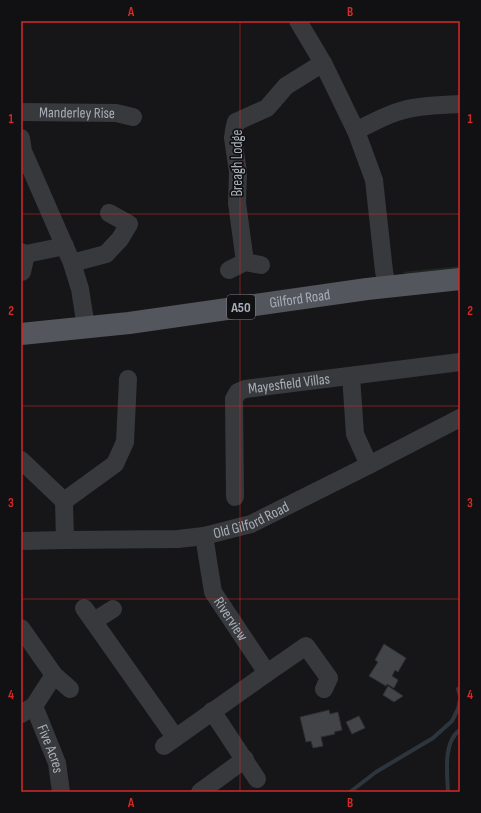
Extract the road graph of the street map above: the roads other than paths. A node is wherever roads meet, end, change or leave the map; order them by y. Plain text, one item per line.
1 (298, 21) edge
2 (324, 63) junction
3 (460, 104) edge
4 (21, 112) edge
5 (133, 117) dead end
6 (356, 131) junction
7 (21, 138) edge
8 (109, 213) dead end
9 (65, 246) junction
10 (24, 253) edge
11 (72, 263) junction
12 (229, 270) dead end
13 (22, 272) dead end
14 (460, 279) edge
15 (387, 287) junction
16 (86, 327) junction
17 (21, 334) edge
18 (460, 362) edge
19 (351, 376) junction
20 (122, 390) dead end
21 (460, 418) edge
22 (21, 460) edge
23 (370, 465) junction
24 (235, 497) dead end
25 (64, 501) junction
26 (204, 536) junction
27 (65, 540) junction
28 (21, 541) edge
29 (113, 609) dead end
30 (21, 628) edge
31 (267, 672) junction
32 (54, 674) junction
33 (331, 681) dead end
34 (70, 689) dead end
35 (28, 710) edge
36 (212, 711) junction
37 (245, 759) junction
38 (257, 780) dead end
39 (61, 792) edge
40 (200, 792) edge

1 - 2 street
2 - 6 street
2 - 12 street, Breagh Lodge
3 - 6 street
4 - 5 street, Manderley Rise
6 - 15 street
7 - 9 street
8 - 11 street
9 - 10 street
9 - 11 street
10 - 13 street
11 - 16 street
14 - 15 main road, Gilford Road / A50
15 - 16 main road, Gilford Road / A50
16 - 17 main road, Gilford Road / A50
18 - 19 street, Mayesfield Villas
19 - 23 street, Mayesfield Villas
19 - 24 street, Mayesfield Villas
20 - 25 street
21 - 23 street, Old Gilford Road
22 - 25 street
23 - 26 street, Old Gilford Road
25 - 27 street
26 - 27 street, Old Gilford Road
26 - 31 street, Riverview
27 - 28 street, Old Gilford Road
29 - 36 street
30 - 32 street
31 - 33 street
31 - 36 street
32 - 34 street
32 - 35 street, Five Acres
35 - 39 street, Five Acres
36 - 37 street
37 - 38 street
37 - 40 street

